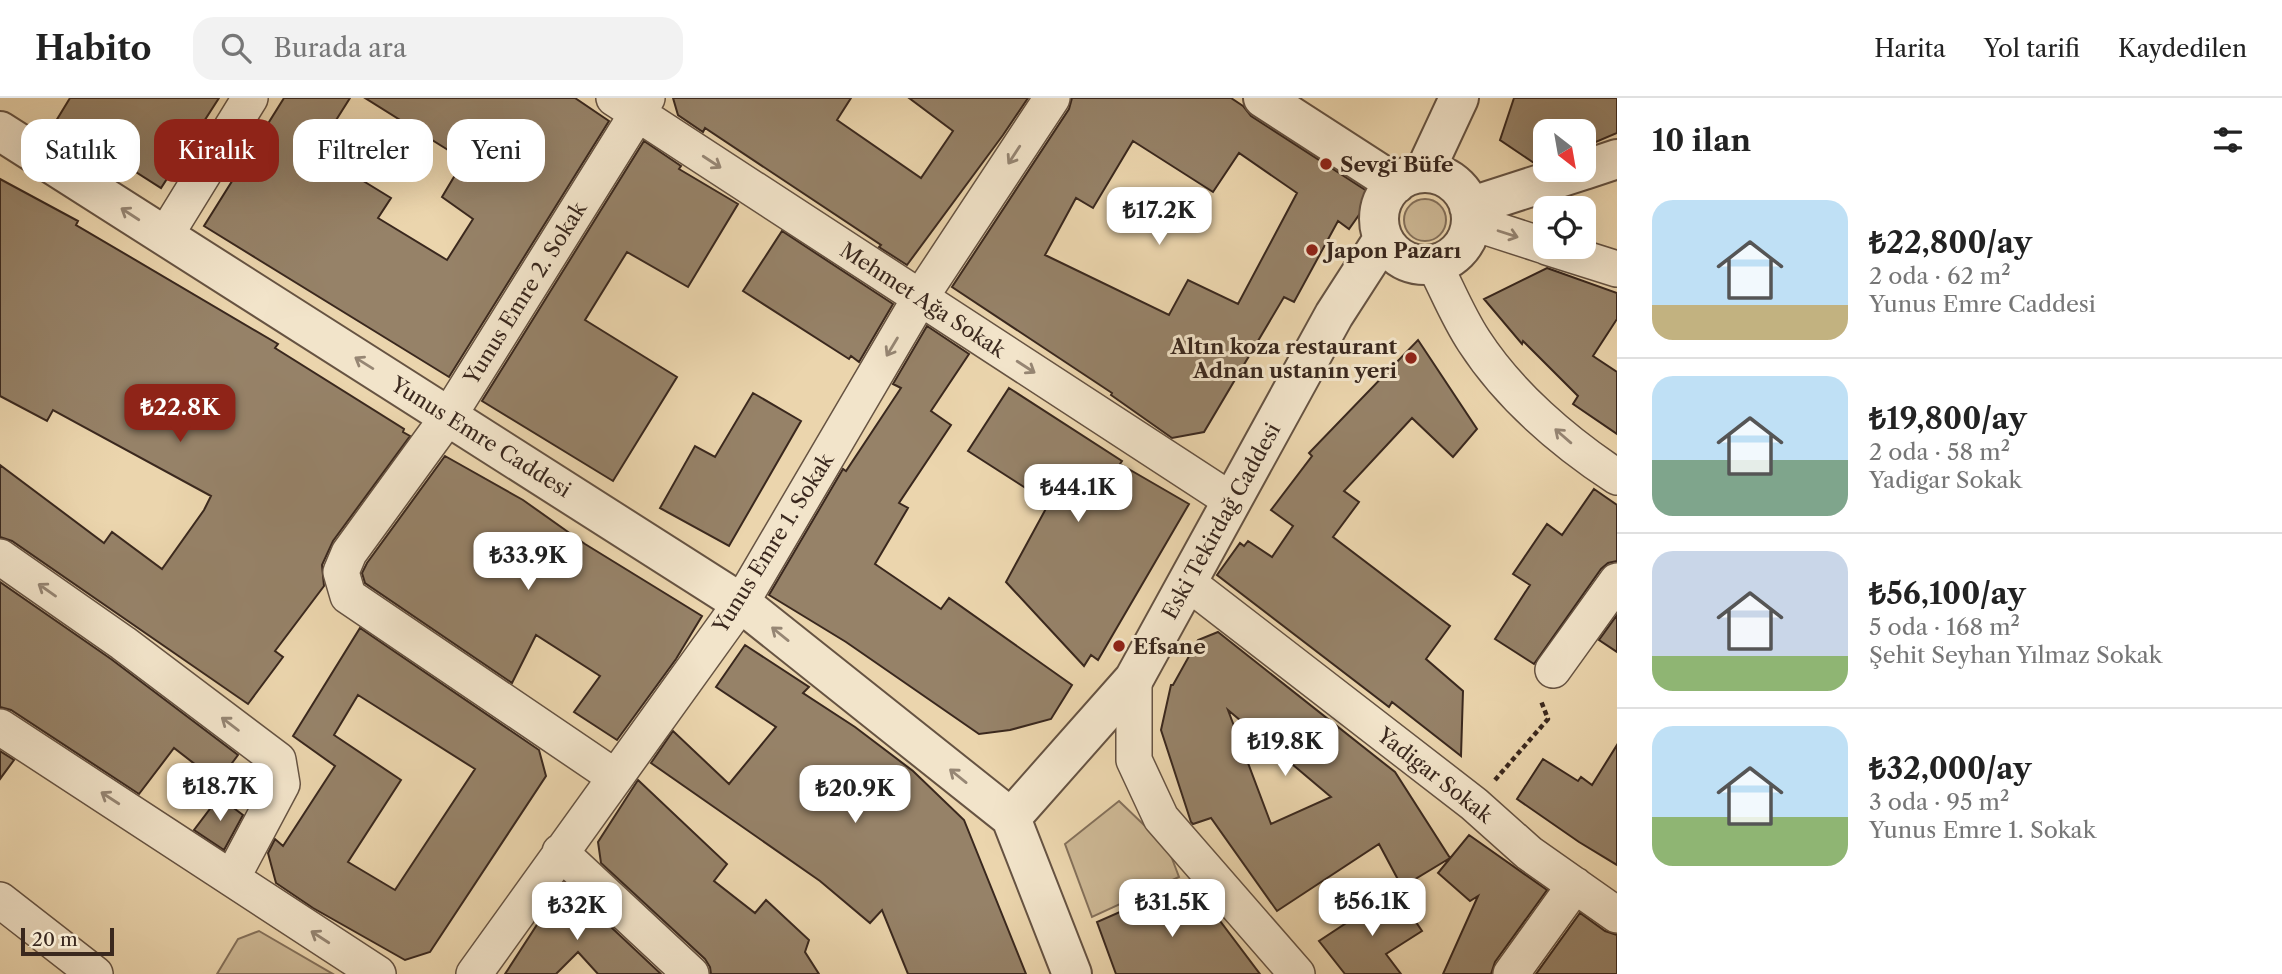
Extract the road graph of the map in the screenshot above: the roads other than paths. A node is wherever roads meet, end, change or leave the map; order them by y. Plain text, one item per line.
1 (250, 98) edge
2 (1052, 98) edge
3 (1263, 98) edge
4 (1459, 98) edge
5 (633, 103) edge
6 (0, 131) edge
7 (1617, 159) edge
8 (1596, 166) edge
9 (1410, 178) junction
10 (1554, 182) edge
11 (1470, 215) junction
12 (165, 236) junction
13 (1383, 239) junction
14 (1533, 241) edge
15 (1586, 259) edge
16 (1434, 264) junction
17 (1617, 269) edge
18 (920, 298) junction
19 (448, 417) junction
20 (1617, 477) edge
21 (1231, 501) junction
22 (0, 557) edge
23 (1617, 581) edge
24 (1187, 582) junction
25 (741, 603) junction
26 (1553, 670) road end
27 (1134, 679) junction
28 (0, 727) edge
29 (615, 777) junction
30 (1011, 818) junction
31 (560, 852) junction
32 (232, 878) junction
33 (1576, 885) junction
34 (3, 907) edge
35 (1617, 915) edge
36 (95, 974) edge
37 (377, 974) edge
38 (474, 974) edge
39 (691, 974) edge
40 (1072, 974) edge
41 (1297, 974) edge
42 (1511, 974) edge

1 - 12 street
2 -> 18 street, Yunus Emre 1. Sokak
3 - 9 street
4 - 9 street
5 -> 18 street, Mehmet Ağa Sokak
5 - 19 street, Yunus Emre 2. Sokak
12 -> 6 street, Yunus Emre Caddesi
7 - 8 street
9 - 11 street
9 - 13 street
10 - 11 street
11 -> 14 street
11 - 16 street
19 -> 12 street, Yunus Emre Caddesi
13 - 16 street
13 - 21 street, Eski Tekirdağ Caddesi
15 - 17 street
20 -> 16 street
18 -> 21 street, Mehmet Ağa Sokak
18 -> 25 street, Yunus Emre 1. Sokak
19 - 25 street, Yunus Emre Caddesi
19 - 29 street, Yunus Emre 2. Sokak
21 - 24 street, Eski Tekirdağ Caddesi
32 -> 22 street
23 - 26 street
24 - 27 street, Eski Tekirdağ Caddesi
24 - 33 street, Yadigar Sokak
25 - 29 street, Yunus Emre 1. Sokak
30 -> 25 street, Yunus Emre Caddesi
27 - 30 street, Eski Tekirdağ Caddesi
27 - 41 street
32 -> 28 street
29 - 31 street, Yunus Emre 1. Sokak
30 - 40 street
31 - 38 street, Yunus Emre 1. Sokak
31 - 39 street
37 -> 32 street
33 - 35 street, Yadigar Sokak
33 - 42 street
34 - 36 street

